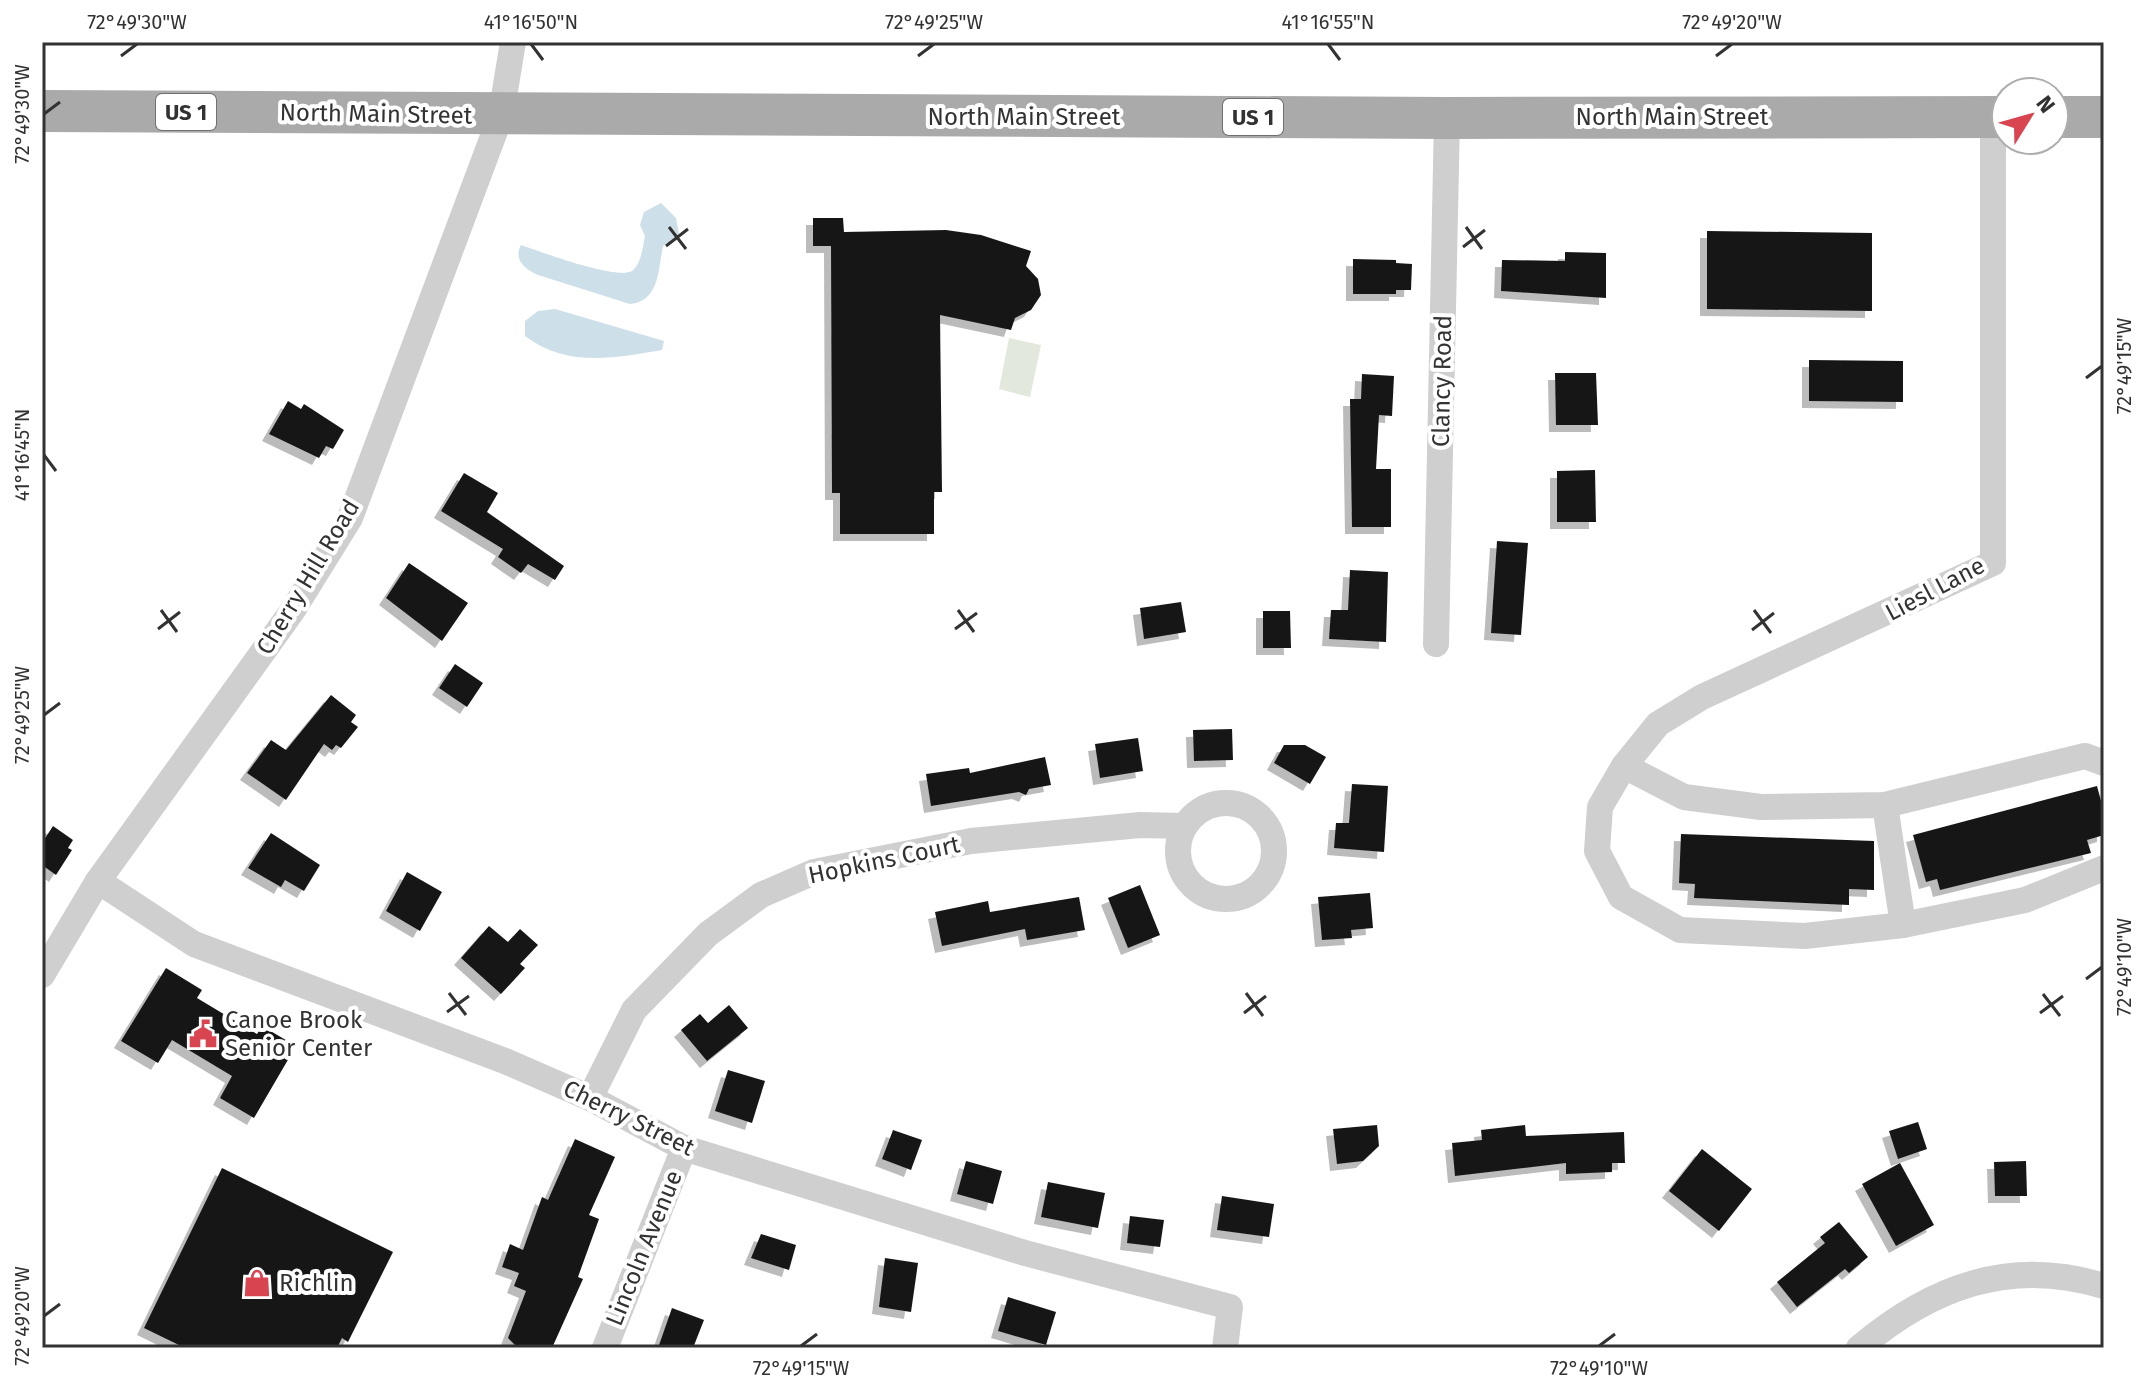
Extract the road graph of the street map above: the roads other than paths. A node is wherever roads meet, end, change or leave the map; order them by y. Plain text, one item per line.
1 (513, 42) edge
2 (42, 111) edge
3 (501, 115) junction
4 (1990, 116) edge
5 (2070, 117) edge
6 (2104, 117) edge
7 (1447, 118) junction
8 (1998, 156) edge
9 (1436, 644) dead end
10 (2104, 763) edge
11 (1624, 766) junction
12 (1885, 805) junction
13 (1185, 826) dead end
14 (2104, 868) edge
15 (98, 881) junction
16 (1903, 925) junction
17 (42, 975) edge
18 (590, 1098) junction
19 (684, 1148) junction
20 (2104, 1286) edge
21 (605, 1348) edge
22 (1225, 1348) edge
23 (1859, 1348) edge

1 - 3 street, Cherry Hill Road
2 - 3 main road, North Main Street / US 1
3 - 7 main road, North Main Street / US 1
3 - 15 street, Cherry Hill Road
4 - 7 main road, North Main Street / US 1
5 - 6 main road
7 - 9 street, Clancy Road
8 - 11 street, Liesl Lane
10 - 12 street
11 - 12 street
11 - 16 street, Liesl Lane
12 - 16 street
13 - 18 street, Hopkins Court
14 - 16 street, Liesl Lane
15 - 17 street, Cherry Hill Road
15 - 18 street, Cherry Street
18 - 19 street, Cherry Street
19 - 21 street, Lincoln Avenue
19 - 22 street, Cherry Street
20 - 23 street

